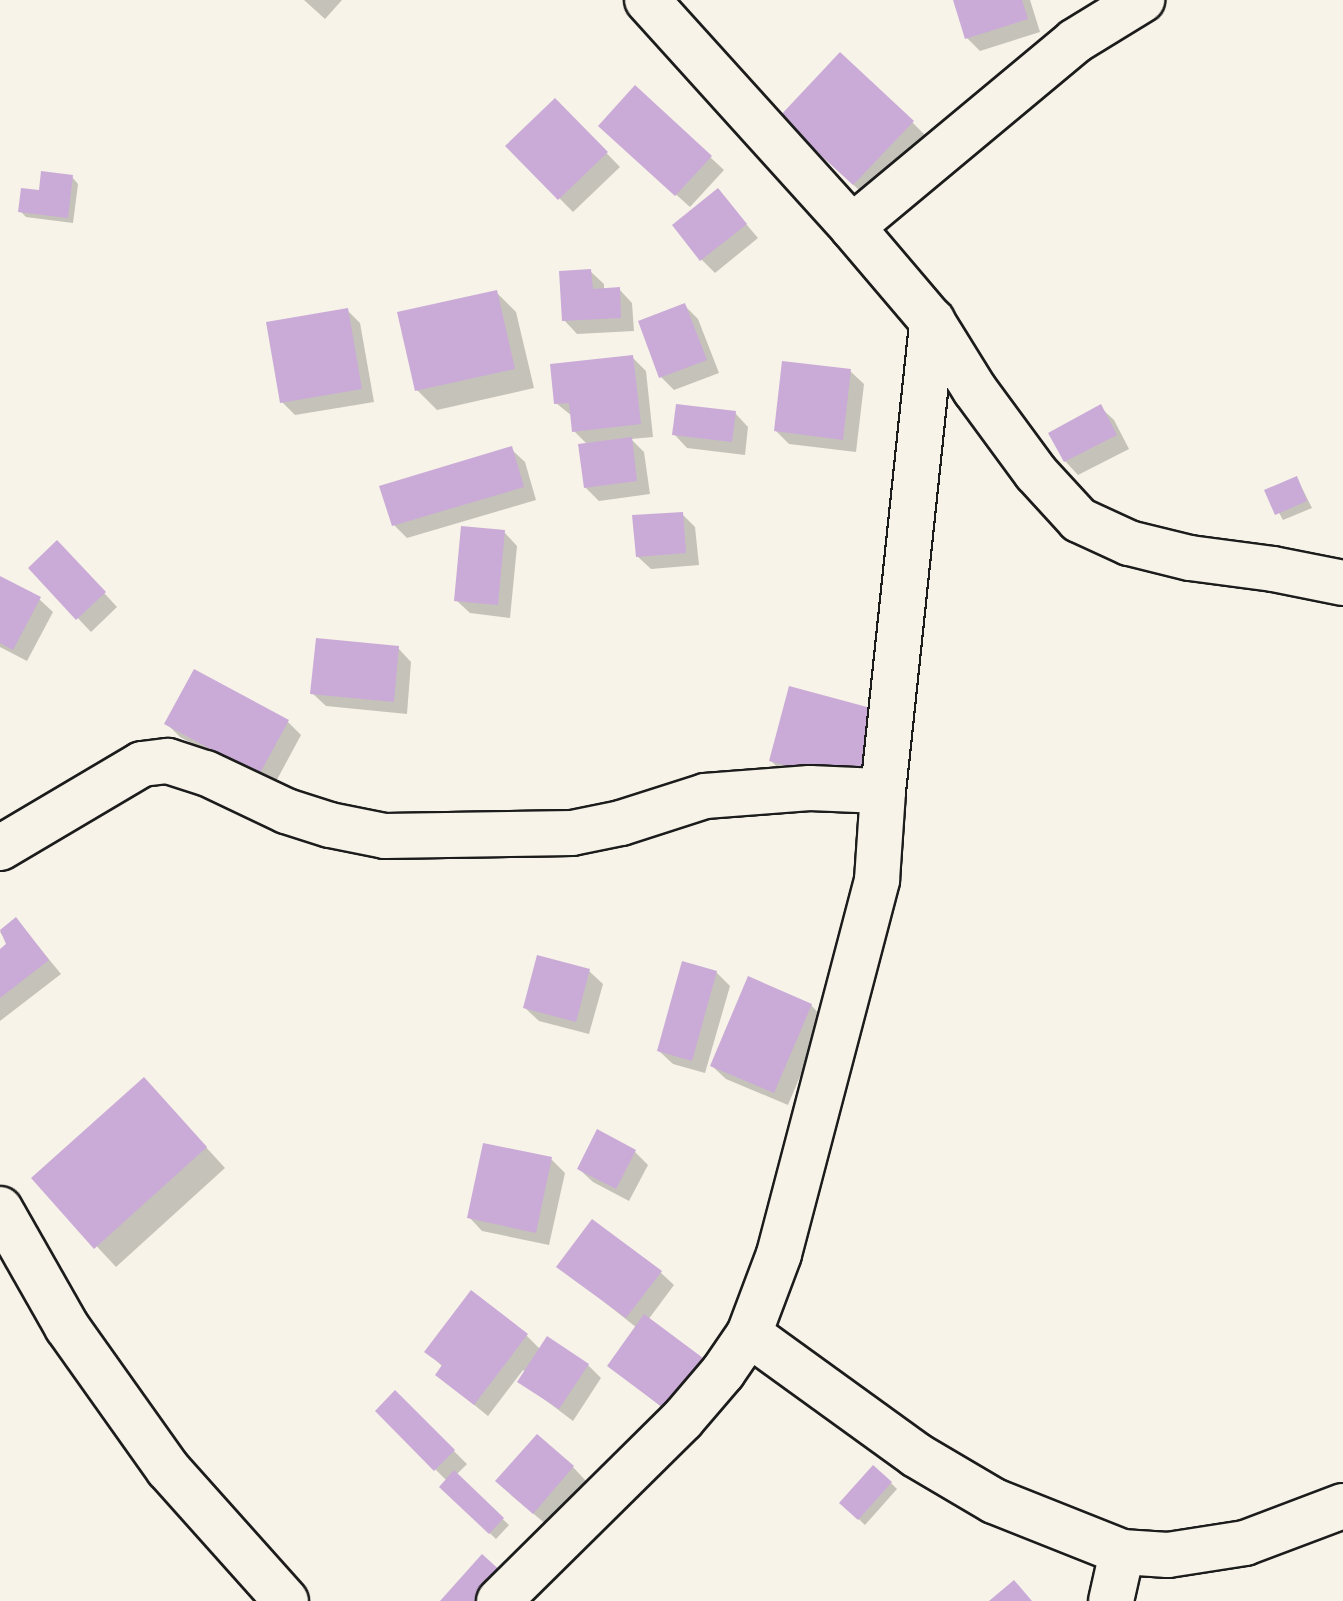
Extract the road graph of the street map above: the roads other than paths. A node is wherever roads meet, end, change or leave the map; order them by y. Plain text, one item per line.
1 (647, 0) edge
2 (1142, 0) edge
3 (852, 227) junction
4 (932, 321) junction
5 (1343, 583) edge
6 (883, 791) junction
7 (0, 848) edge
8 (0, 1209) edge
9 (749, 1334) junction
10 (1343, 1506) edge
11 (1122, 1552) junction
12 (286, 1601) edge
13 (499, 1601) edge
14 (1111, 1601) edge

1 - 3 street
2 - 3 street
3 - 4 street
4 - 5 street
4 - 6 street
6 - 7 street
6 - 9 street
8 - 12 street
9 - 11 street
9 - 13 street
10 - 11 street
11 - 14 street

